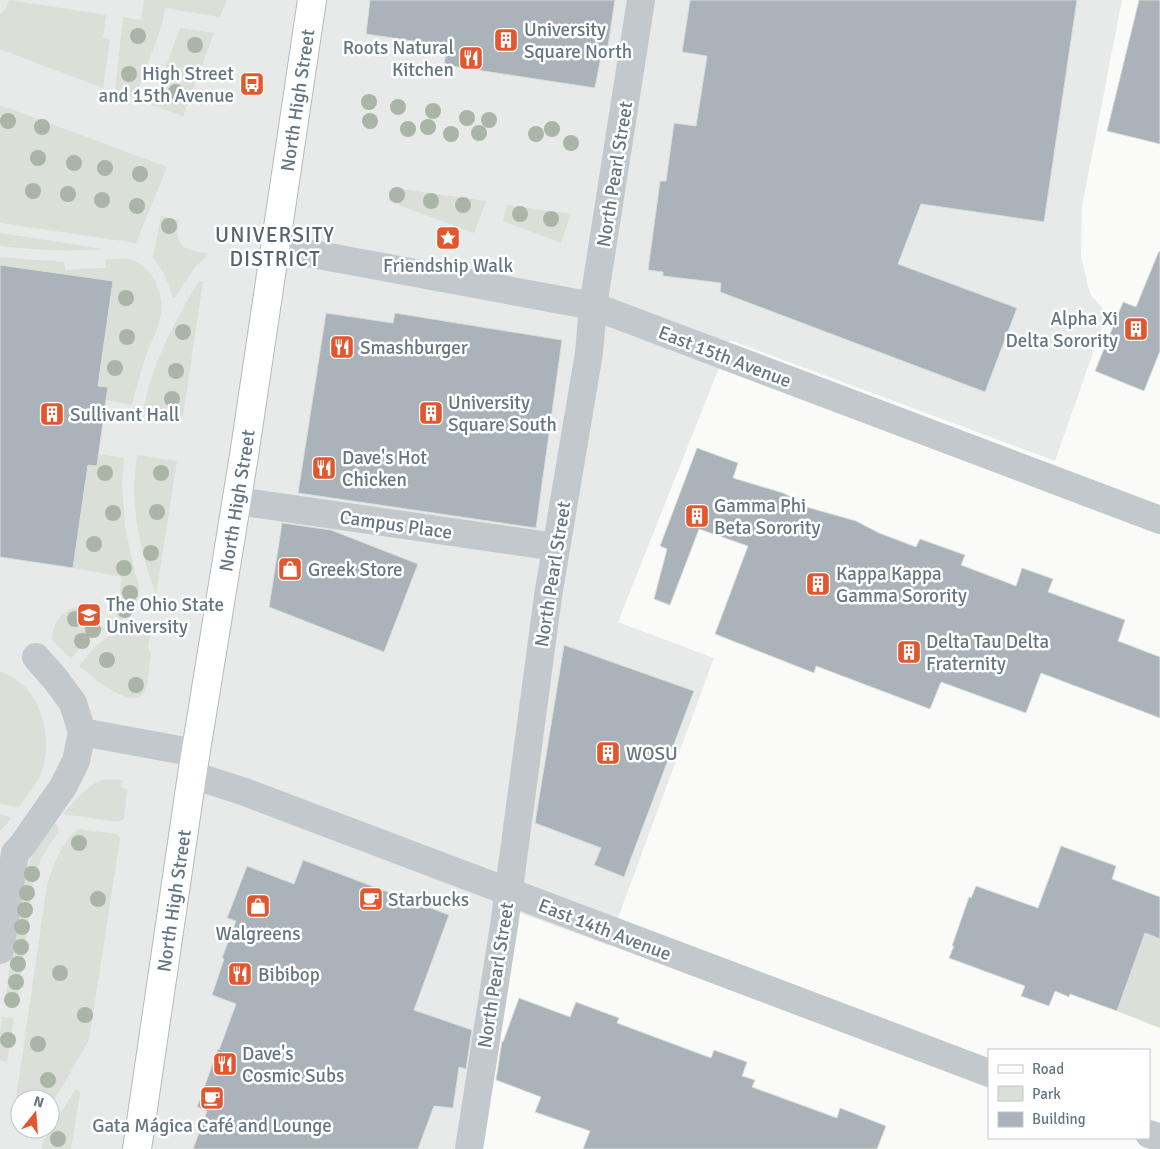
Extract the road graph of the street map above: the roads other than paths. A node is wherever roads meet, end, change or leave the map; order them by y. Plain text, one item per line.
1 (312, 0) edge
2 (641, 0) edge
3 (275, 247) junction
4 (593, 306) junction
5 (237, 501) junction
6 (1160, 520) edge
7 (556, 547) junction
8 (36, 657) dead end
9 (82, 732) junction
10 (194, 764) junction
11 (508, 892) junction
12 (0, 950) edge
13 (988, 1073) edge
14 (137, 1149) edge
15 (468, 1149) edge

1 - 3 main road, North High Street
2 - 4 street, North Pearl Street
3 - 4 street, East 15th Avenue
3 - 5 main road, North High Street
4 - 6 street, East 15th Avenue
4 - 7 street, North Pearl Street
5 - 7 street, Campus Place
5 - 10 main road, North High Street
7 - 11 street, North Pearl Street
8 - 9 street
9 - 10 street, East 14th Avenue
9 - 12 street
10 - 11 street, East 14th Avenue
10 - 14 main road, North High Street
11 - 13 street, East 14th Avenue
11 - 15 street, North Pearl Street

